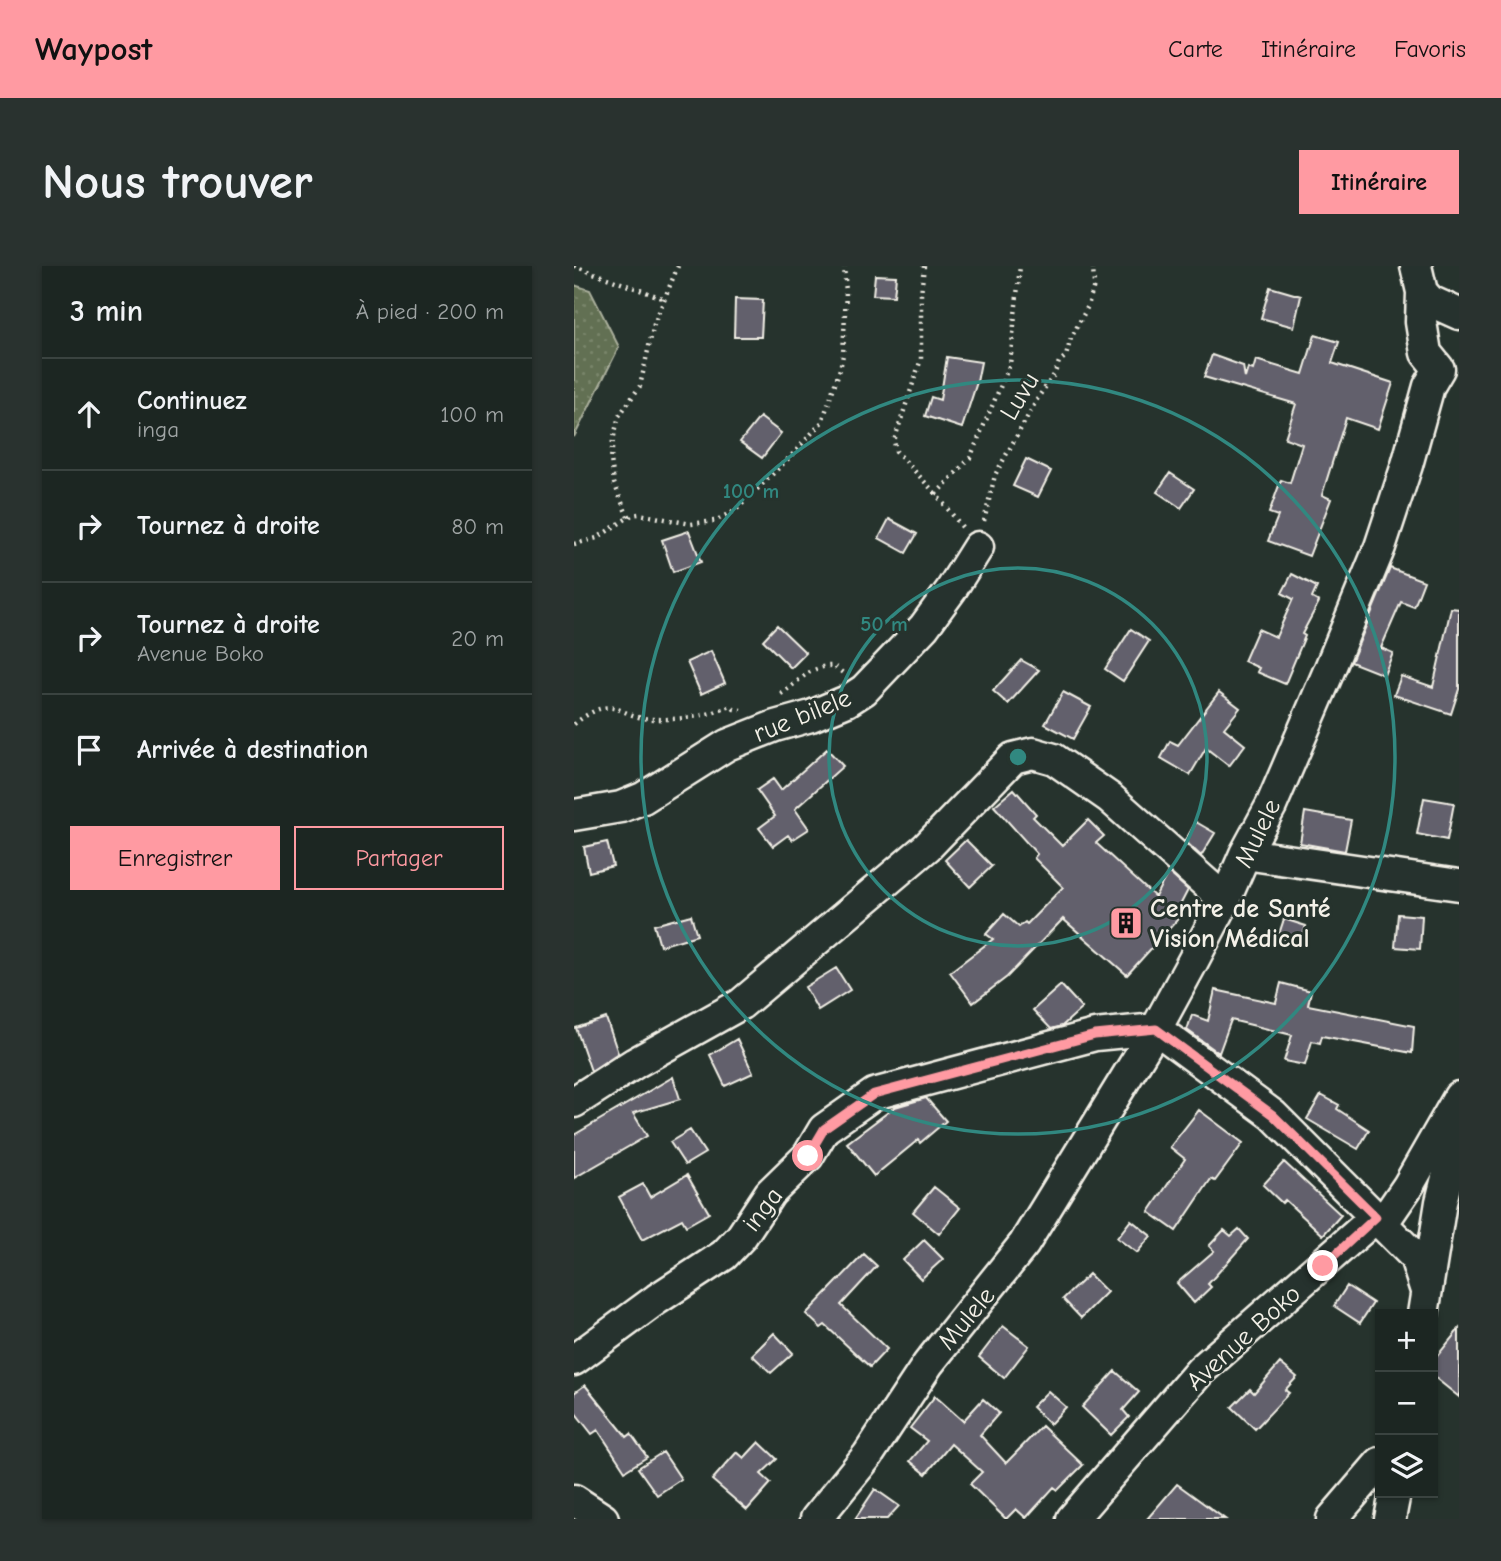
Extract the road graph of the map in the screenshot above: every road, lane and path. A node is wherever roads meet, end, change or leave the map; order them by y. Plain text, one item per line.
1 (574, 266) edge
2 (678, 266) edge
3 (844, 266) edge
4 (924, 266) edge
5 (1020, 266) edge
6 (1093, 266) edge
7 (1419, 279) edge
8 (665, 299) junction
9 (1459, 314) edge
10 (1449, 368) edge
11 (936, 494) junction
12 (628, 517) junction
13 (574, 544) edge
14 (978, 547) junction
15 (863, 690) junction
16 (776, 697) dead end
17 (743, 709) dead end
18 (574, 724) edge
19 (574, 816) edge
20 (1245, 853) junction
21 (1459, 885) edge
22 (1225, 900) junction
23 (1156, 1029) junction
24 (1459, 1097) edge
25 (574, 1102) edge
26 (1459, 1129) edge
27 (1376, 1217) junction
28 (1424, 1302) edge
29 (574, 1360) edge
30 (1375, 1469) edge
31 (1394, 1498) edge
32 (574, 1500) edge
33 (603, 1519) edge
34 (816, 1519) edge
35 (1072, 1519) edge
36 (1332, 1519) edge
37 (1390, 1519) edge

1 - 8 path
2 - 8 path
3 - 12 path
4 - 11 path
5 - 11 path
6 - 14 path, Luvu
7 - 9 street
7 - 10 street, Mulele
8 - 12 path
10 - 20 street, Mulele
11 - 14 path
12 - 13 path
14 - 15 street, rue bilele
15 - 16 path
15 - 19 street, rue bilele
17 - 18 path
20 - 21 street
20 - 22 street, Mulele
22 - 23 street, Mulele
22 - 25 street
23 - 27 street
23 - 29 street, inga
23 - 34 street, Mulele
24 - 27 street, Avenue Boko
26 - 28 street
27 - 28 street
27 - 35 street, Avenue Boko
30 - 36 street
31 - 37 street
32 - 33 street

